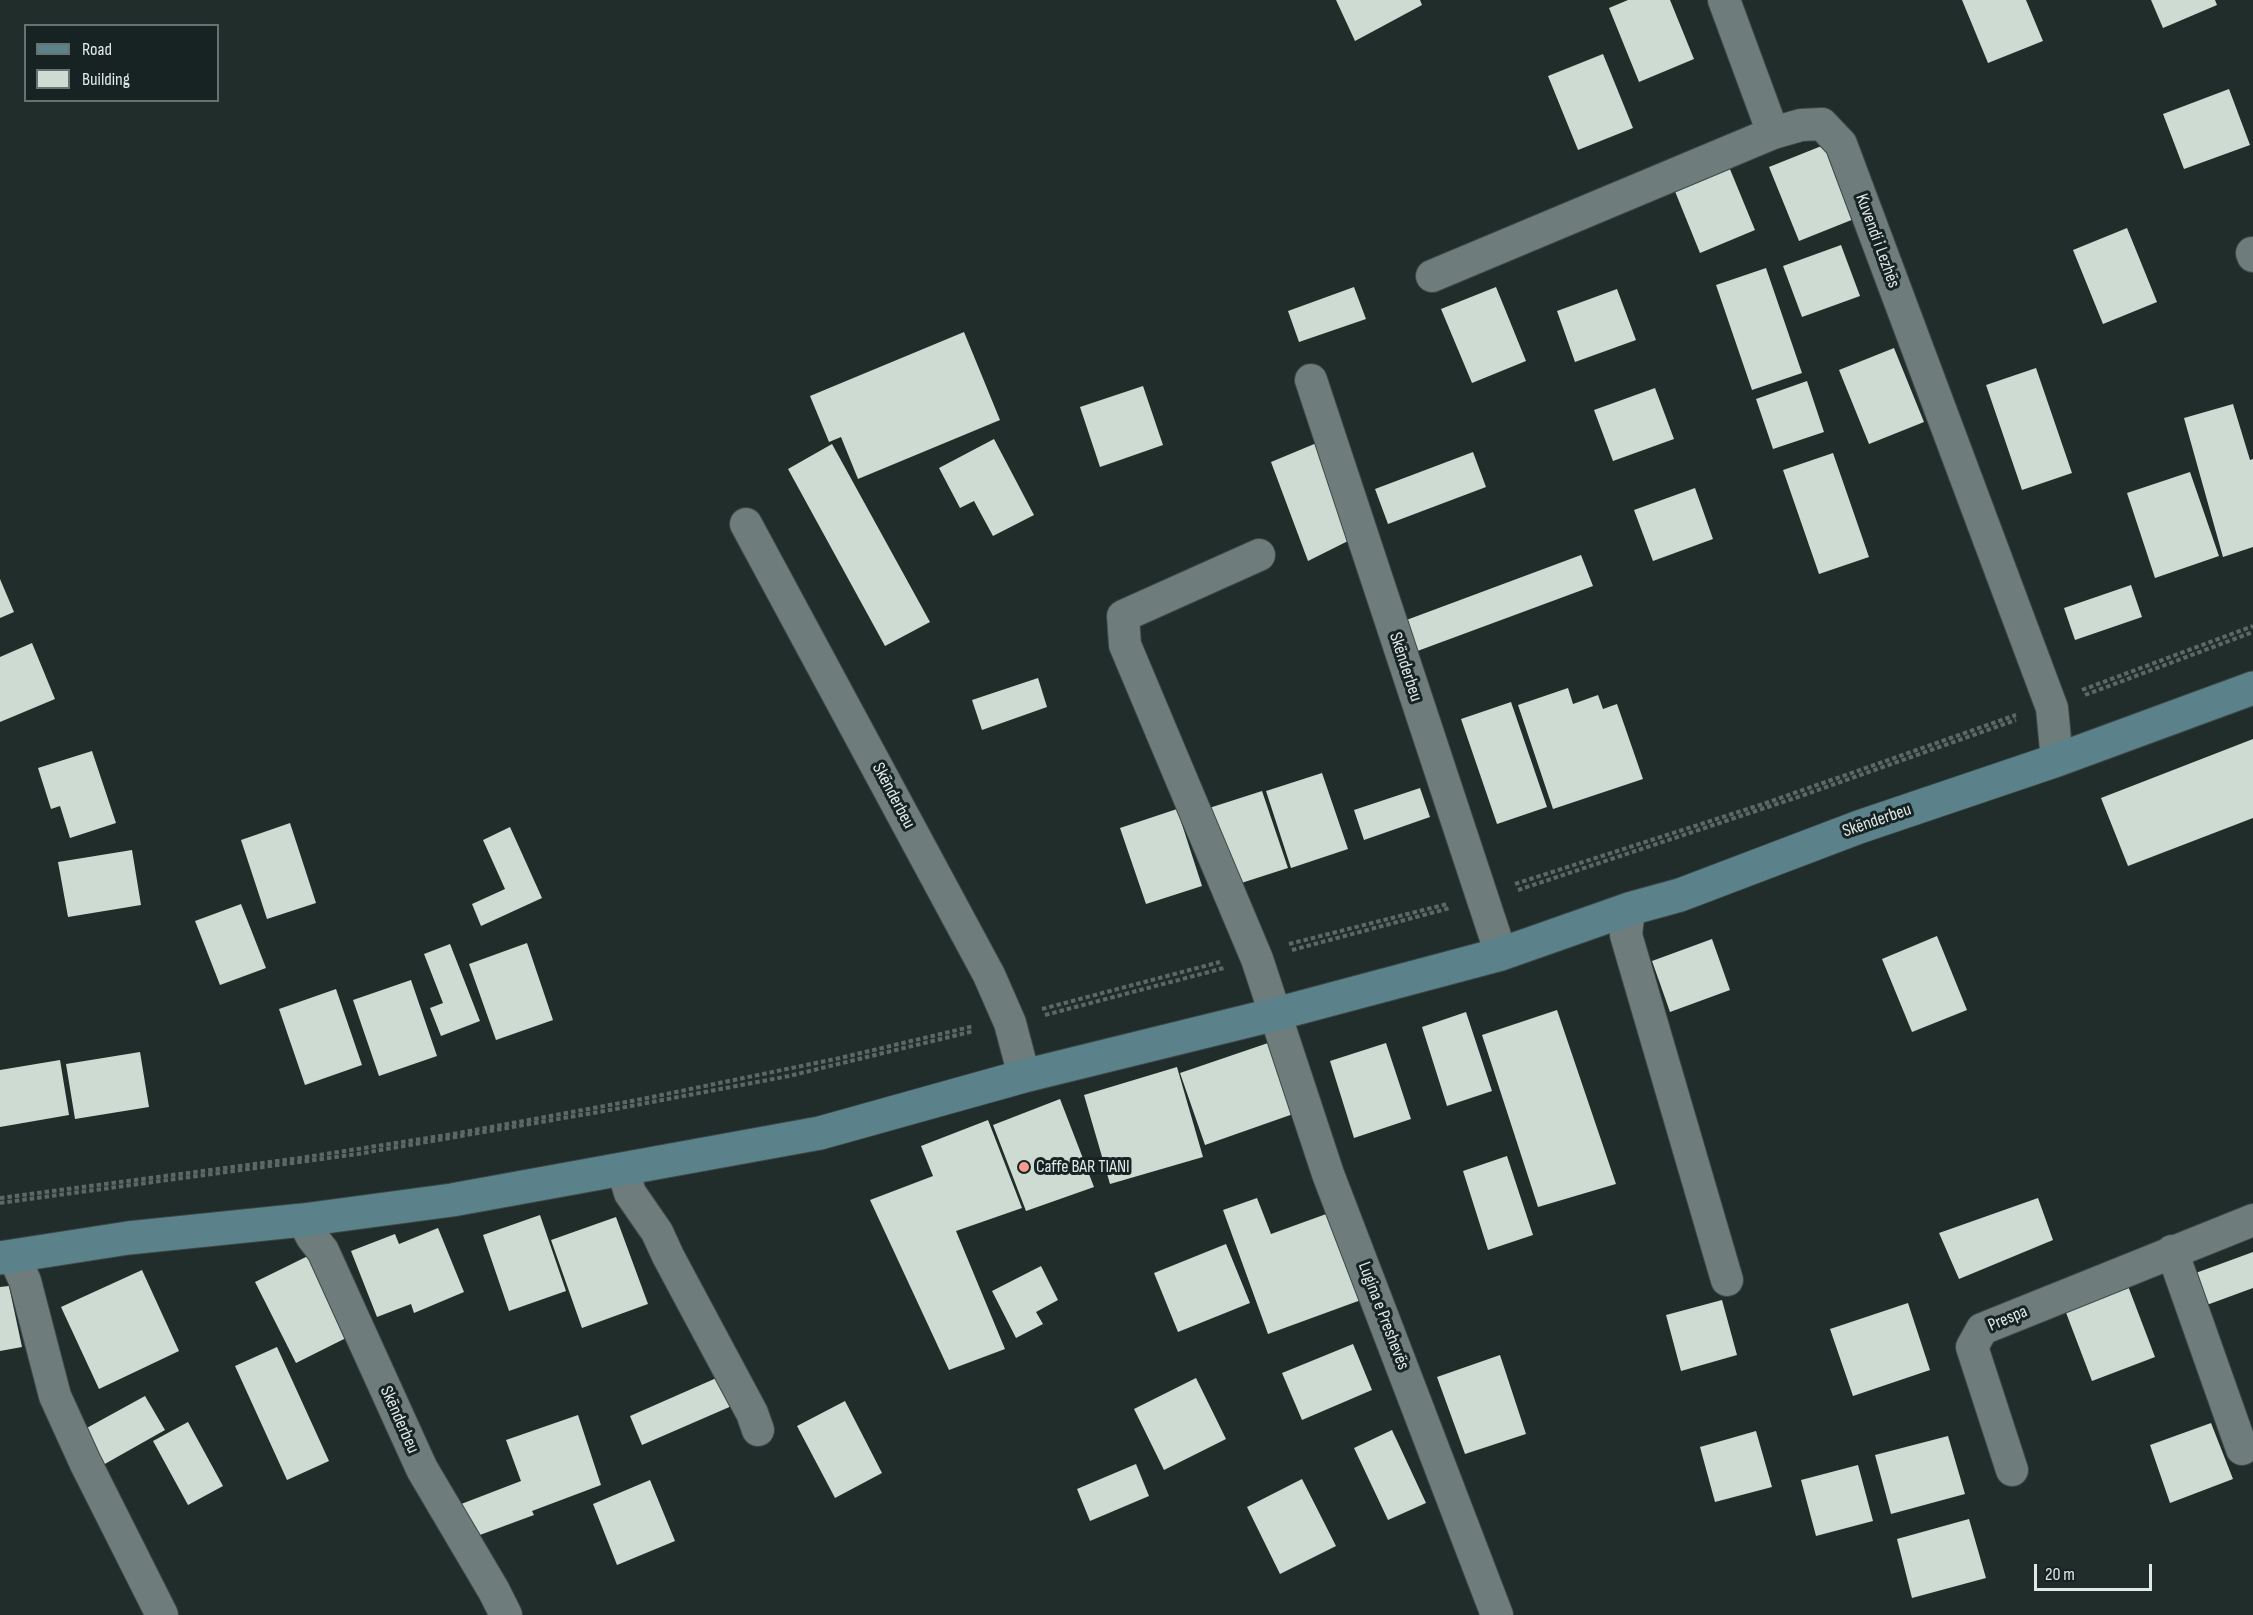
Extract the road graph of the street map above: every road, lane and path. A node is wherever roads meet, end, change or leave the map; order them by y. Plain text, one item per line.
1 (1724, 0) edge
2 (1773, 133) junction
3 (1432, 276) dead end
4 (1311, 380) dead end
5 (746, 524) dead end
6 (1259, 555) dead end
7 (2253, 626) edge
8 (2253, 632) edge
9 (2253, 688) edge
10 (2051, 705) junction
11 (2057, 760) junction
12 (1481, 897) junction
13 (1629, 909) junction
14 (1501, 954) junction
15 (1255, 956) junction
16 (1276, 1014) junction
17 (1009, 1021) junction
18 (1024, 1076) junction
19 (627, 1168) junction
20 (0, 1198) edge
21 (0, 1203) edge
22 (303, 1220) junction
23 (2253, 1220) edge
24 (2172, 1251) junction
25 (7, 1258) edge
26 (1727, 1280) dead end
27 (758, 1430) dead end
28 (2242, 1449) dead end
29 (2012, 1470) dead end
30 (162, 1615) edge
31 (506, 1615) edge
32 (1497, 1615) edge

1 - 2 street
2 - 3 street, Kuvendi i Lezhës
2 - 10 street, Kuvendi i Lezhës
4 - 12 street, Skënderbeu
5 - 17 street, Skënderbeu
6 - 15 street, Lugina e Preshevës
7 - 10 path
8 - 10 path
9 - 11 main road, Skënderbeu
10 - 11 street, Kuvendi i Lezhës
10 - 12 path
11 - 13 main road, Skënderbeu
12 - 14 street, Skënderbeu
12 - 15 path
13 - 14 main road, Skënderbeu
13 - 26 street
14 - 16 main road, Skënderbeu
15 - 16 street, Lugina e Preshevës
15 - 17 path
16 - 18 main road, Skënderbeu
16 - 32 street, Lugina e Preshevës
17 - 18 street, Skënderbeu
17 - 20 path
17 - 21 path
18 - 19 main road, Skënderbeu
19 - 22 main road, Skënderbeu
19 - 27 street
22 - 25 main road, Skënderbeu
22 - 31 street, Skënderbeu
23 - 24 street, Prespa
24 - 28 street
24 - 29 street, Prespa
25 - 30 street, Skënderbeu

